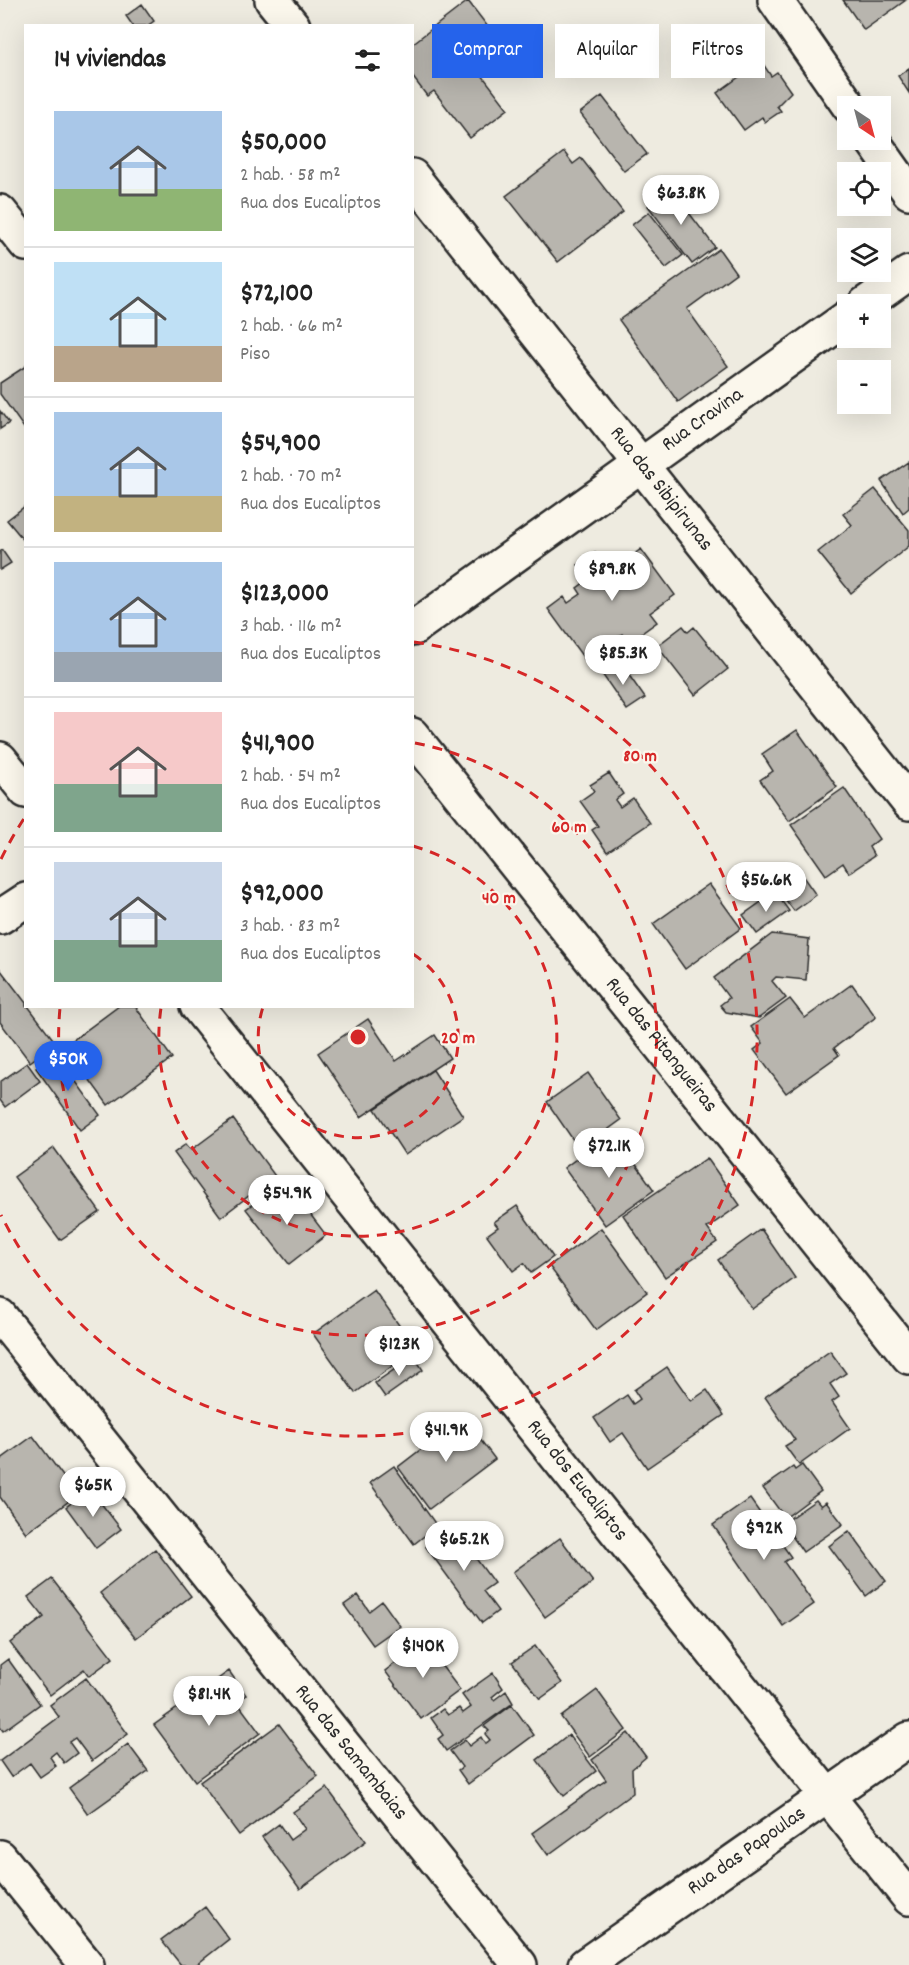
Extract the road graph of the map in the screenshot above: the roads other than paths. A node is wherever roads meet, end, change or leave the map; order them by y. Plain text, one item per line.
1 (272, 0) edge
2 (775, 0) edge
3 (291, 24) edge
4 (842, 96) edge
5 (879, 150) edge
6 (414, 179) edge
7 (909, 192) edge
8 (0, 212) edge
9 (24, 242) edge
10 (909, 273) edge
11 (879, 294) edge
12 (837, 325) edge
13 (642, 466) junction
14 (414, 628) edge
15 (414, 738) edge
16 (0, 759) edge
17 (24, 789) edge
18 (909, 803) edge
19 (24, 901) edge
20 (0, 918) edge
21 (199, 1008) edge
22 (0, 1316) edge
23 (909, 1357) edge
24 (909, 1739) edge
25 (830, 1796) junction
26 (0, 1857) edge
27 (909, 1898) edge
28 (87, 1965) edge
29 (520, 1965) edge
30 (585, 1965) edge

1 - 3 street
2 - 4 street
5 - 7 street
6 - 13 street, Rua das Sibipirunas
8 - 9 street
10 - 11 street
12 - 13 street, Rua Cravina
13 - 14 street, Rua Cravina
13 - 18 street, Rua das Sibipirunas
15 - 23 street, Rua das Pitangueiras
16 - 17 street
19 - 20 street
21 - 25 street, Rua dos Eucaliptos
22 - 29 street, Rua das Samambaias
24 - 25 street, Rua das Papoulas
25 - 27 street, Rua dos Eucaliptos
25 - 30 street, Rua das Papoulas
26 - 28 street

